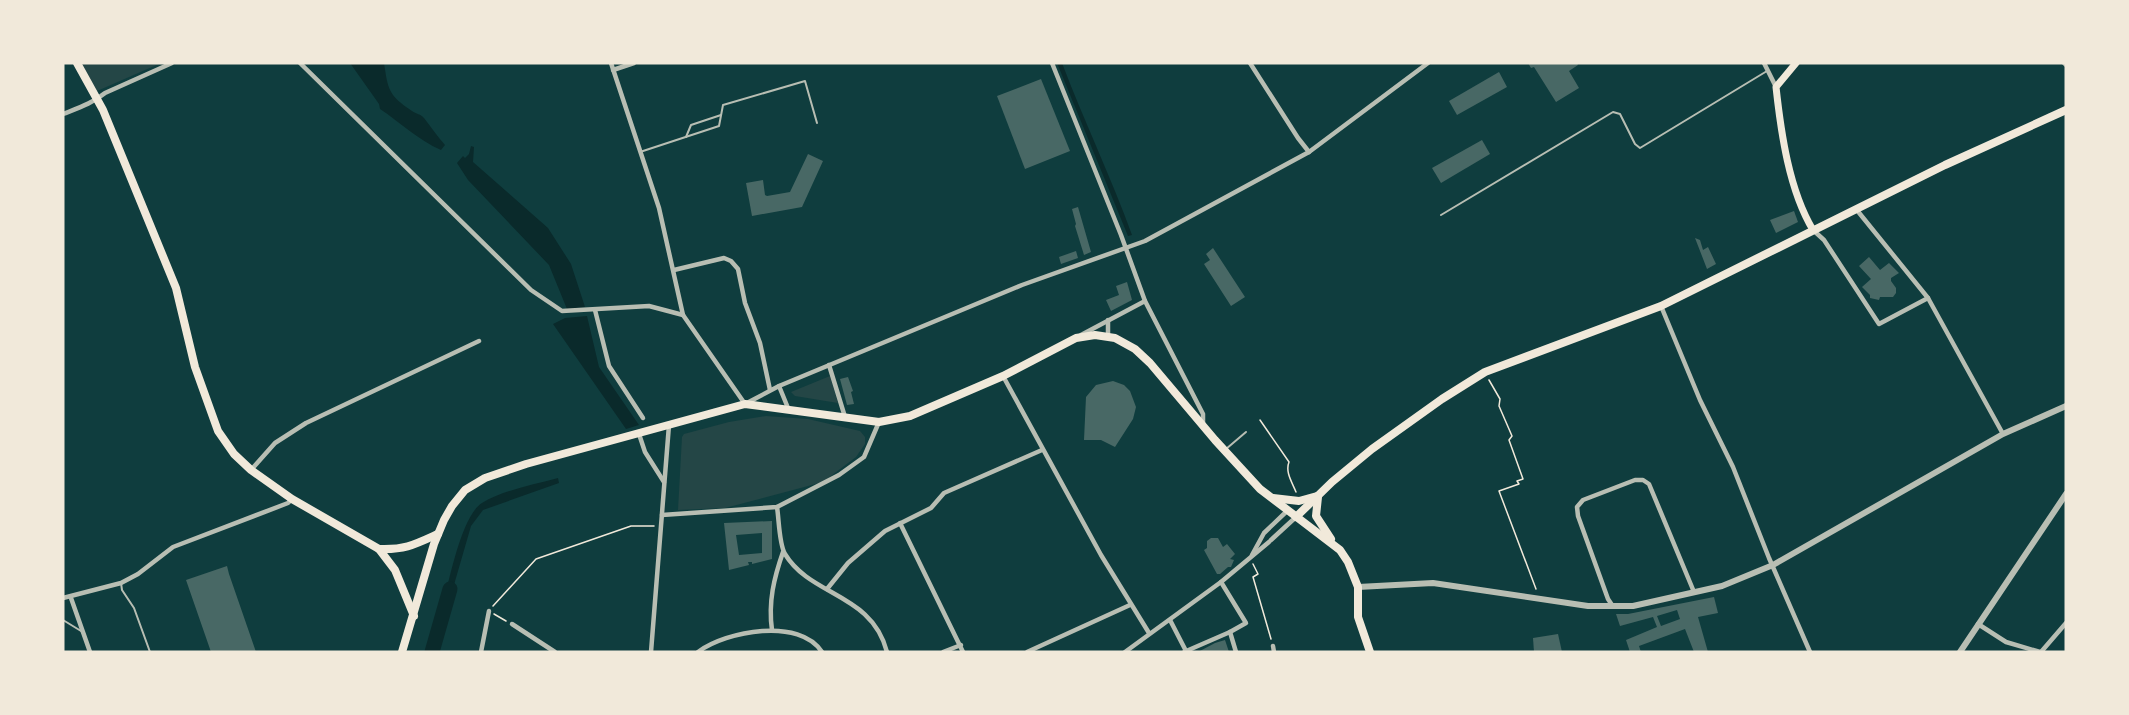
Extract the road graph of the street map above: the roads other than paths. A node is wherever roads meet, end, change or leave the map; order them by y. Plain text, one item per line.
1 (77, 63) edge
2 (172, 63) edge
3 (300, 63) edge
4 (611, 63) edge
5 (634, 63) edge
6 (1052, 63) edge
7 (1250, 63) edge
8 (1428, 63) edge
9 (1764, 63) edge
10 (1796, 63) edge
11 (613, 70) junction
12 (1767, 71) junction
13 (1776, 87) junction
14 (97, 100) junction
15 (2066, 110) edge
16 (63, 114) edge
17 (721, 115) junction
18 (817, 123) dead end
19 (686, 137) junction
20 (640, 152) junction
21 (1309, 152) junction
22 (1856, 209) junction
23 (1441, 215) dead end
24 (1814, 230) junction
25 (1126, 248) junction
26 (674, 270) junction
27 (1928, 298) junction
28 (1144, 301) junction
29 (1661, 306) junction
30 (595, 310) junction
31 (683, 315) junction
32 (1108, 320) junction
33 (1108, 336) junction
34 (1076, 338) junction
35 (479, 341) dead end
36 (829, 366) junction
37 (1003, 376) junction
38 (779, 386) junction
39 (770, 390) junction
40 (746, 404) junction
41 (2066, 406) edge
42 (788, 408) junction
43 (845, 417) junction
44 (642, 418) dead end
45 (879, 422) junction
46 (669, 425) junction
47 (1203, 426) junction
48 (1246, 432) dead end
49 (639, 434) junction
50 (2003, 434) junction
51 (1042, 450) junction
52 (1224, 451) junction
53 (251, 470) junction
54 (665, 483) junction
55 (2066, 494) edge
56 (1319, 496) junction
57 (1269, 497) junction
58 (292, 499) junction
59 (1299, 501) junction
60 (777, 507) junction
61 (1287, 511) junction
62 (662, 515) junction
63 (1296, 517) junction
64 (900, 523) junction
65 (438, 534) junction
66 (379, 549) junction
67 (1340, 550) junction
68 (783, 552) junction
69 (1250, 558) junction
70 (1773, 565) junction
71 (1221, 582) junction
72 (121, 583) junction
73 (1358, 587) junction
74 (827, 589) junction
75 (1694, 592) junction
76 (63, 598) edge
77 (71, 598) junction
78 (1130, 605) junction
79 (1612, 605) junction
80 (491, 613) road end
81 (414, 616) junction
82 (63, 620) edge
83 (1170, 620) junction
84 (2066, 623) edge
85 (512, 624) road end
86 (1978, 624) junction
87 (772, 630) junction
88 (1230, 632) junction
89 (1149, 633) junction
90 (85, 634) junction
91 (961, 645) junction
92 (1273, 646) road end
93 (88, 651) edge
94 (150, 652) edge
95 (402, 652) edge
96 (481, 652) edge
97 (555, 652) edge
98 (651, 652) edge
99 (698, 652) edge
100 (822, 652) edge
101 (887, 652) edge
102 (943, 652) edge
103 (963, 652) edge
104 (1027, 652) edge
105 (1125, 652) edge
106 (1185, 652) edge
107 (1236, 652) edge
108 (1274, 652) edge
109 (1370, 652) edge
110 (1810, 652) edge
111 (1960, 652) edge
112 (2041, 652) edge

1 - 14 main road
2 - 14 street
3 - 30 street
4 - 11 street
5 - 11 street
6 - 25 street
7 - 21 street
8 - 21 street
9 - 12 street
10 - 13 main road
11 - 20 street
12 - 13 street
12 - 23 lane
13 - 24 main road
14 - 16 street
14 - 53 main road
15 - 22 main road
17 - 18 lane
17 - 19 lane
17 - 19 lane
19 - 20 lane
20 - 26 street
21 - 25 street
22 - 24 main road
22 - 27 street
24 - 27 street
24 - 29 main road
25 - 28 street
25 - 36 street
26 - 31 street
26 - 39 street
27 - 50 street
28 - 32 street
28 - 47 street
29 - 56 main road
29 - 70 street
30 - 31 street
30 - 44 street
31 - 40 street
32 - 33 street
32 - 34 street
33 - 34 main road
33 - 47 main road
34 - 37 main road
35 - 53 street
36 - 38 street
36 - 43 street
37 - 45 main road
37 - 51 street
38 - 39 street
38 - 42 street
39 - 40 street
40 - 42 main road
40 - 46 main road
41 - 50 street
42 - 43 main road
43 - 45 main road
45 - 60 street
46 - 49 main road
46 - 54 street
47 - 52 main road
48 - 52 lane
49 - 54 street
49 - 65 main road
50 - 70 street
51 - 64 street
51 - 78 street
52 - 57 main road
53 - 58 main road
54 - 62 street
55 - 86 street
56 - 59 main road
56 - 63 main road
56 - 67 main road
57 - 59 main road
57 - 61 main road
58 - 66 main road
58 - 72 street
59 - 61 main road
60 - 62 street
60 - 68 street
61 - 63 main road
61 - 69 street
62 - 98 street
63 - 67 main road
63 - 69 street
64 - 74 street
64 - 91 street
65 - 66 main road
65 - 81 main road
66 - 81 main road
67 - 73 main road
68 - 74 street
68 - 87 street
69 - 71 street
70 - 75 street
70 - 110 street
71 - 83 street
71 - 88 street
72 - 77 street
72 - 94 lane
73 - 79 street
73 - 109 main road
74 - 101 street
75 - 79 street
75 - 79 street
76 - 77 street
77 - 90 street
78 - 89 street
78 - 104 street
80 - 96 street
81 - 95 main road
82 - 90 lane
83 - 89 street
83 - 106 street
84 - 112 street
85 - 97 street
86 - 111 street
86 - 112 street
87 - 99 street
87 - 100 street
88 - 106 street
88 - 107 street
89 - 105 street
90 - 93 street
91 - 102 street
91 - 103 street
92 - 108 street

